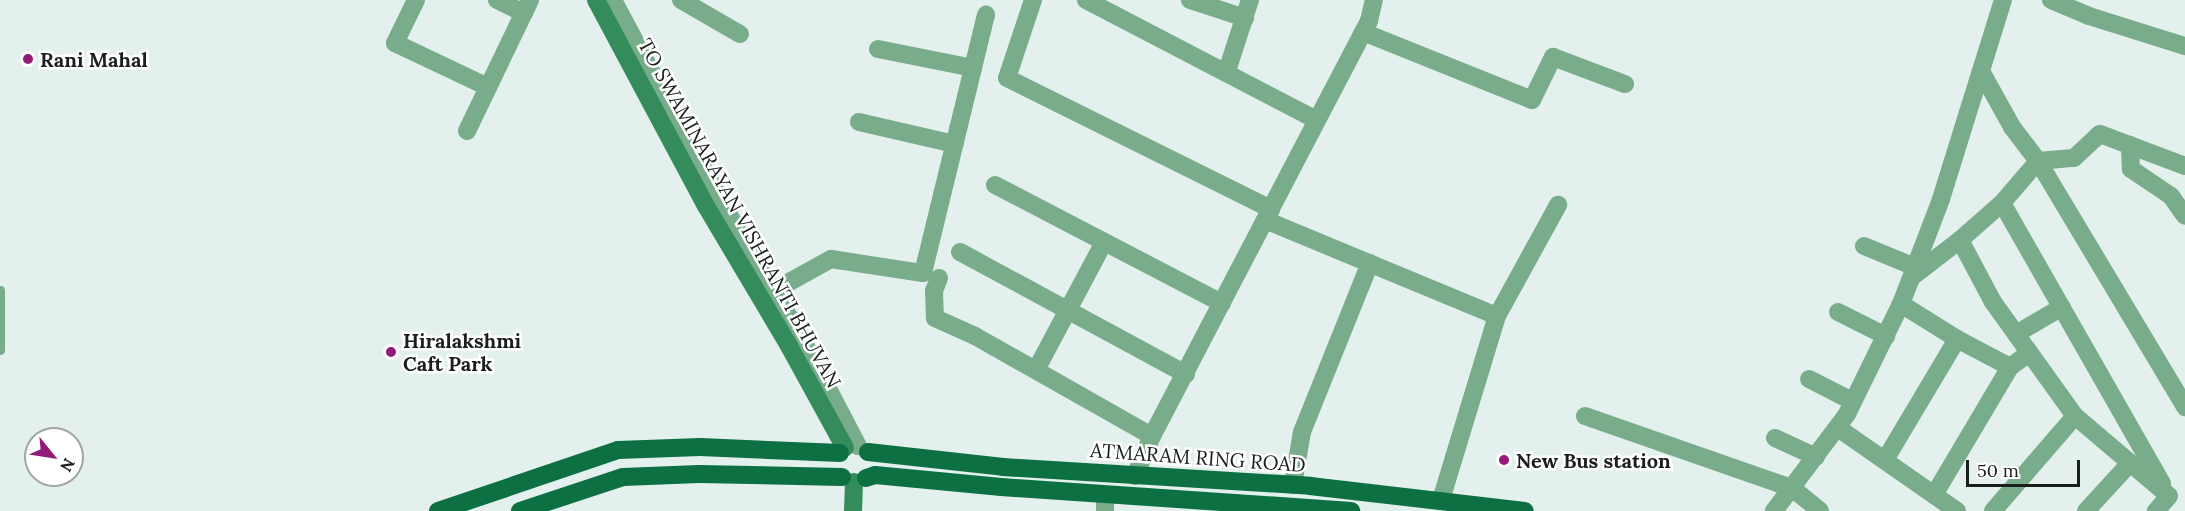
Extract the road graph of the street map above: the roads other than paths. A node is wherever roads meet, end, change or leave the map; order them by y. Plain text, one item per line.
1 (416, 0) edge
2 (497, 0) edge
3 (596, 0) edge
4 (613, 0) edge
5 (681, 0) edge
6 (1033, 0) edge
7 (1086, 0) edge
8 (1190, 0) edge
9 (1250, 0) edge
10 (1374, 0) edge
11 (2003, 0) edge
12 (2051, 0) edge
13 (527, 7) edge
14 (986, 15) dead end
15 (1245, 18) junction
16 (1363, 32) junction
17 (740, 34) dead end
18 (2185, 46) edge
19 (878, 49) dead end
20 (973, 68) junction
21 (1227, 71) junction
22 (1982, 73) junction
23 (1625, 84) dead end
24 (488, 87) junction
25 (1317, 120) junction
26 (859, 122) dead end
27 (467, 131) dead end
28 (954, 144) junction
29 (2130, 145) junction
30 (2038, 161) junction
31 (2185, 166) edge
32 (995, 186) dead end
33 (2002, 202) junction
34 (1558, 205) dead end
35 (1268, 214) junction
36 (2185, 216) edge
37 (1960, 240) junction
38 (1104, 242) junction
39 (1864, 246) dead end
40 (960, 252) dead end
41 (1370, 263) junction
42 (1913, 272) junction
43 (939, 278) dead end
44 (0, 290) edge
45 (773, 291) junction
46 (1222, 303) junction
47 (1901, 304) junction
48 (2062, 307) junction
49 (1067, 311) junction
50 (1838, 312) dead end
51 (1497, 316) junction
52 (2016, 334) junction
53 (1886, 336) junction
54 (1958, 339) junction
55 (0, 350) edge
56 (2030, 352) junction
57 (2010, 367) junction
58 (1036, 370) junction
59 (1186, 374) junction
60 (1809, 379) dead end
61 (1852, 400) junction
62 (2185, 407) edge
63 (1585, 416) dead end
64 (2075, 416) junction
65 (1838, 428) junction
66 (1152, 436) junction
67 (1775, 438) dead end
68 (852, 450) junction
69 (1816, 457) junction
70 (1884, 460) junction
71 (2130, 463) junction
72 (1135, 476) junction
73 (854, 479) junction
74 (1293, 485) junction
75 (1792, 488) junction
76 (1934, 495) junction
77 (2169, 496) junction
78 (1442, 500) junction
79 (1105, 503) edge
80 (438, 511) edge
81 (520, 511) edge
82 (853, 511) edge
83 (1352, 511) edge
84 (1525, 511) edge
85 (1774, 511) edge
86 (1820, 511) edge
87 (1958, 511) edge
88 (1992, 511) edge
89 (2086, 511) edge
90 (2156, 511) edge

1 - 24 street
2 - 13 street
3 - 68 main road, TO SWAMINARAYAN VISHRANTI BHUVAN
4 - 45 street
5 - 17 street
6 - 35 street
7 - 21 street
8 - 15 street
9 - 15 street
10 - 16 street
11 - 22 street
12 - 18 street
13 - 24 street
14 - 20 street
15 - 21 street
16 - 23 street
16 - 25 street
19 - 20 street
20 - 28 street
21 - 25 street
22 - 30 street
22 - 42 street
24 - 27 street
25 - 35 street
26 - 28 street
28 - 45 street
29 - 30 street
29 - 31 street
29 - 36 street
30 - 33 street
30 - 62 street
32 - 38 street
33 - 37 street
33 - 48 street
34 - 51 street
35 - 41 street
35 - 46 street
37 - 42 street
37 - 52 street
38 - 46 street
38 - 49 street
39 - 42 street
40 - 49 street
41 - 51 street
41 - 74 street
42 - 47 street
43 - 58 street
44 - 55 lane
45 - 68 street
46 - 59 street
47 - 53 street
47 - 54 street
48 - 52 street
48 - 77 street
49 - 58 street
49 - 59 street
50 - 53 street
51 - 78 street
52 - 56 street
53 - 61 street
54 - 57 street
54 - 70 street
56 - 57 street
56 - 64 street
57 - 76 street
58 - 66 street
59 - 66 street
60 - 61 street
61 - 65 street
63 - 75 street
64 - 71 street
64 - 88 street
65 - 69 street
65 - 70 street
66 - 72 street
67 - 69 street
68 - 72 main road, ATMARAM RING ROAD
68 - 73 main road
68 - 73 main road
68 - 80 main road, ATMARAM RING ROAD
69 - 75 street
70 - 76 street
71 - 77 street
71 - 89 street
72 - 74 main road, ATMARAM RING ROAD
73 - 79 main road
73 - 81 main road
73 - 82 main road
74 - 78 main road, ATMARAM RING ROAD
75 - 85 street
75 - 86 street
76 - 87 street
77 - 90 street
78 - 84 main road, ATMARAM RING ROAD
79 - 83 main road

